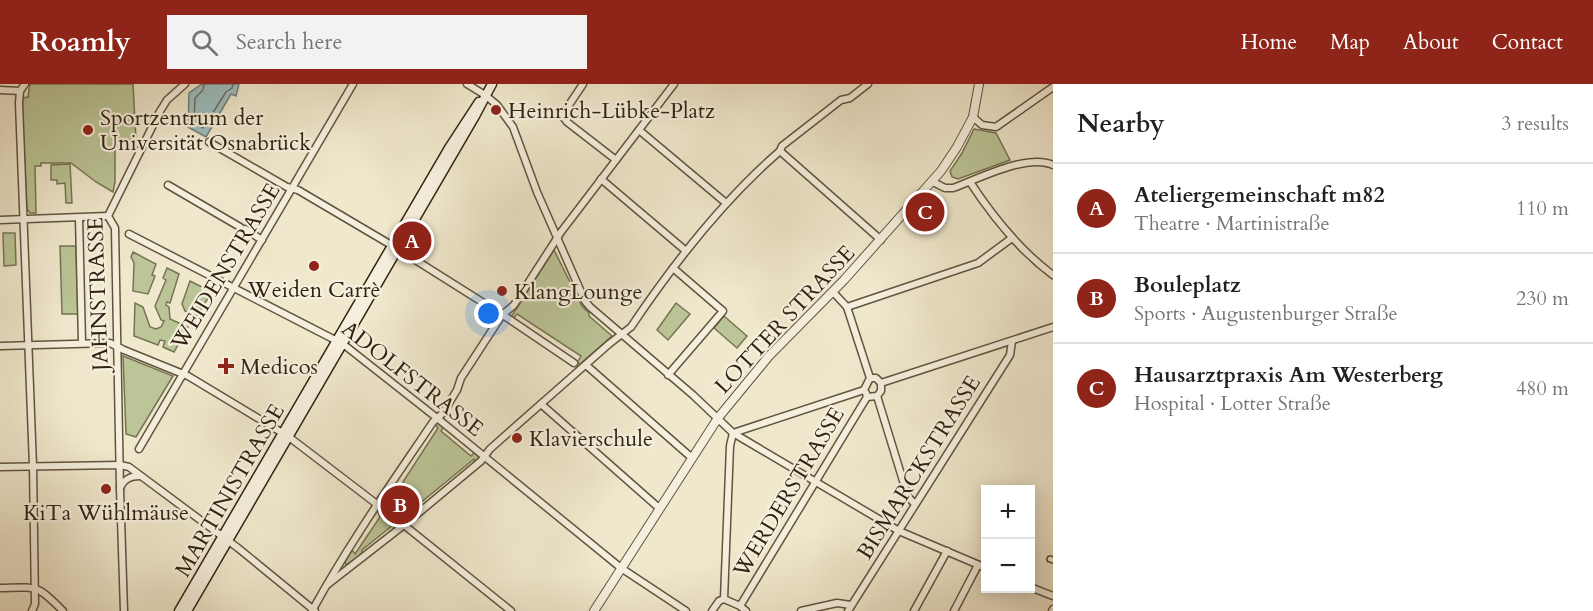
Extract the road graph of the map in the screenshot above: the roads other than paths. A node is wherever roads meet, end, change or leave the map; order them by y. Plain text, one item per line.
1 (25, 84) edge
2 (185, 84) edge
3 (353, 84) edge
4 (467, 84) edge
5 (492, 84) edge
6 (584, 84) edge
7 (674, 84) edge
8 (868, 84) edge
9 (979, 84) edge
10 (10, 87) edge
11 (1053, 87) edge
12 (0, 90) edge
13 (20, 91) junction
14 (485, 95) junction
15 (973, 117) junction
16 (639, 130) junction
17 (209, 142) dead end
18 (781, 148) junction
19 (616, 160) junction
20 (1053, 165) edge
21 (601, 179) junction
22 (933, 182) junction
23 (970, 182) junction
24 (168, 185) dead end
25 (293, 188) junction
26 (726, 203) junction
27 (108, 216) junction
28 (78, 218) junction
29 (0, 220) edge
30 (24, 220) junction
31 (129, 234) dead end
32 (1012, 238) junction
33 (557, 239) junction
34 (262, 240) junction
35 (881, 240) junction
36 (395, 247) junction
37 (686, 251) junction
38 (672, 268) junction
39 (1053, 275) edge
40 (235, 287) junction
41 (833, 292) junction
42 (848, 306) junction
43 (502, 315) junction
44 (1053, 327) edge
45 (622, 335) junction
46 (1012, 341) junction
47 (340, 342) junction
48 (81, 343) junction
49 (28, 345) junction
50 (0, 346) edge
51 (117, 346) junction
52 (574, 363) dead end
53 (586, 364) junction
54 (183, 374) junction
55 (668, 375) junction
56 (870, 378) junction
57 (881, 383) junction
58 (866, 393) junction
59 (877, 396) junction
60 (540, 404) junction
61 (437, 418) junction
62 (718, 418) junction
63 (733, 433) junction
64 (286, 435) junction
65 (139, 448) dead end
66 (485, 457) junction
67 (692, 458) junction
68 (120, 465) junction
69 (0, 466) edge
70 (33, 466) junction
71 (141, 476) junction
72 (815, 481) junction
73 (120, 488) junction
74 (915, 504) junction
75 (378, 505) junction
76 (659, 508) junction
77 (404, 525) junction
78 (899, 531) junction
79 (225, 539) junction
80 (947, 551) junction
81 (341, 561) junction
82 (978, 564) junction
83 (981, 566) edge
84 (349, 568) junction
85 (621, 568) junction
86 (327, 585) junction
87 (34, 587) junction
88 (0, 588) edge
89 (1035, 589) edge
90 (1053, 596) edge
91 (724, 598) junction
92 (33, 608) edge
93 (743, 608) edge
94 (850, 608) edge
95 (313, 610) edge
96 (63, 611) edge
97 (124, 611) edge
98 (179, 611) edge
99 (187, 611) edge
100 (511, 611) edge
101 (594, 611) edge
102 (687, 611) edge
103 (712, 611) edge
104 (801, 611) edge
105 (914, 611) edge
106 (954, 611) edge

1 - 13 street
2 - 27 street, JAHNSTRASSE
3 - 25 street, WEIDENSTRASSE
4 - 14 street
5 - 14 main road, MARTINISTRASSE
6 - 19 street
7 - 16 street
8 - 18 street
9 - 15 street, LOTTER STRASSE
10 - 12 street
10 - 13 street
11 - 15 street
13 - 30 street
14 - 33 street
14 - 36 main road, MARTINISTRASSE
15 - 22 street, LOTTER STRASSE
16 - 19 street
16 - 26 street
17 - 25 street
18 - 26 street
18 - 35 street
19 - 21 street
20 - 23 street
21 - 33 street
21 - 37 street
22 - 23 street
22 - 35 street, LOTTER STRASSE
23 - 32 street
24 - 34 street
25 - 34 street, WEIDENSTRASSE
25 - 36 street
26 - 37 street
27 - 28 street
27 - 51 street, JAHNSTRASSE
28 - 30 street
28 - 48 street
29 - 30 street
30 - 49 street
31 - 40 street, ADOLFSTRASSE
32 - 39 street
32 - 42 street
33 - 43 street
33 - 45 street
34 - 40 street, WEIDENSTRASSE
35 - 41 street, LOTTER STRASSE
36 - 43 street
36 - 47 main road, MARTINISTRASSE
37 - 38 street
38 - 45 street
38 - 55 street
40 - 47 street, ADOLFSTRASSE
40 - 54 street, WEIDENSTRASSE
41 - 42 street
41 - 62 street, LOTTER STRASSE
42 - 56 street
43 - 52 street
43 - 61 street
44 - 46 street
45 - 53 street
45 - 55 street
46 - 57 street
46 - 74 street, BISMARCKSTRASSE
47 - 61 street, ADOLFSTRASSE
47 - 64 main road, MARTINISTRASSE
48 - 49 street
48 - 51 street
49 - 50 street
49 - 70 street
51 - 54 street
51 - 68 street, JAHNSTRASSE
53 - 60 street
53 - 67 street
54 - 64 street
54 - 65 street, WEIDENSTRASSE
55 - 62 street
56 - 57 street
56 - 58 street, WERDERSTRASSE
57 - 59 street
58 - 59 street
58 - 63 street
58 - 72 street, WERDERSTRASSE
59 - 74 street
60 - 66 street
60 - 76 street
61 - 66 street, ADOLFSTRASSE
61 - 75 street
62 - 63 street
62 - 67 street, LOTTER STRASSE
63 - 72 street
63 - 91 street
64 - 75 street
64 - 79 main road, MARTINISTRASSE
66 - 77 street
66 - 85 street, ADOLFSTRASSE
67 - 76 street, LOTTER STRASSE
68 - 70 street
68 - 71 street
68 - 73 street, JAHNSTRASSE
69 - 70 street
70 - 87 street
71 - 73 street
71 - 79 street
72 - 78 street
72 - 93 street, WERDERSTRASSE
73 - 97 street, JAHNSTRASSE
74 - 78 street, BISMARCKSTRASSE
75 - 81 street
76 - 85 street, LOTTER STRASSE
77 - 84 street
77 - 100 street
78 - 80 street
78 - 94 street, BISMARCKSTRASSE
79 - 95 street
79 - 98 main road, MARTINISTRASSE
79 - 99 main road, MARTINISTRASSE
80 - 82 street
80 - 105 street
81 - 84 street
81 - 86 street
82 - 83 street
82 - 106 street
84 - 86 street
85 - 101 street, LOTTER STRASSE
85 - 102 street, ADOLFSTRASSE
86 - 95 street
87 - 88 street
87 - 92 street
87 - 96 street
89 - 90 street
91 - 93 street
91 - 103 street
94 - 104 street

